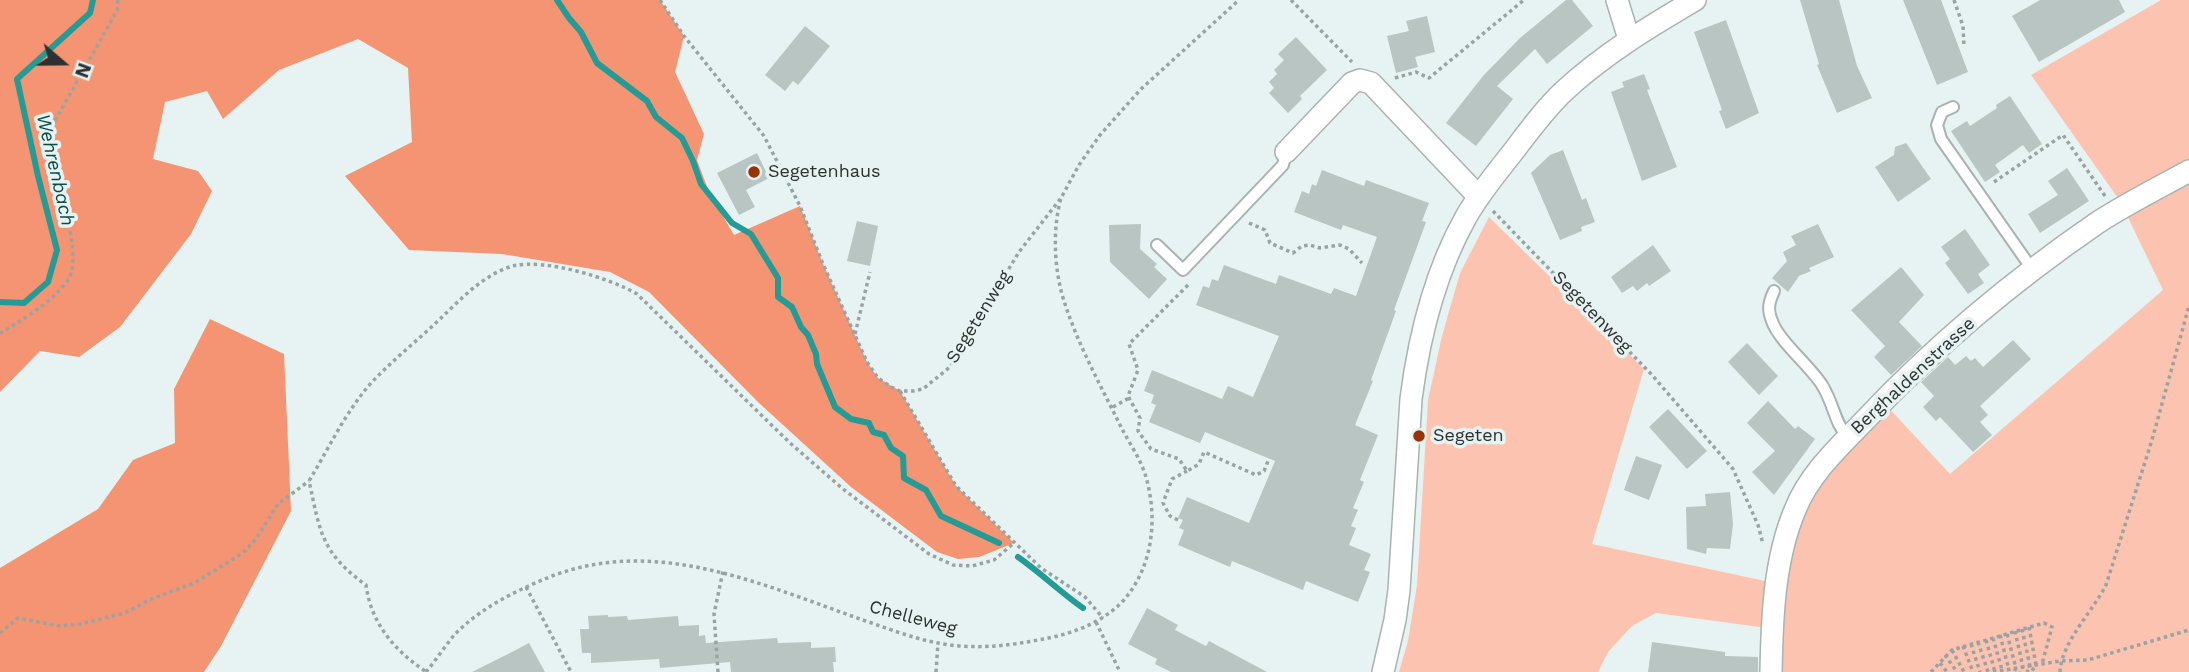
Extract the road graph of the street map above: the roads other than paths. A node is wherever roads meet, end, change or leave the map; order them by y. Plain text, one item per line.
1 (1617, 0) edge
2 (1695, 0) edge
3 (1629, 39) junction
4 (1953, 107) dead end
5 (1286, 152) joint
6 (2189, 171) edge
7 (1479, 197) junction
8 (1157, 244) dead end
9 (2032, 269) junction
10 (1774, 290) dead end
11 (1848, 438) junction
12 (1383, 672) edge
13 (1771, 672) edge

1 - 3 street
2 - 3 street
3 - 7 street
4 - 9 lane
5 - 7 street
5 - 8 lane
6 - 9 street, Berghaldenstrasse
7 - 12 street
9 - 11 street, Berghaldenstrasse
10 - 11 lane
11 - 13 street, Berghaldenstrasse

